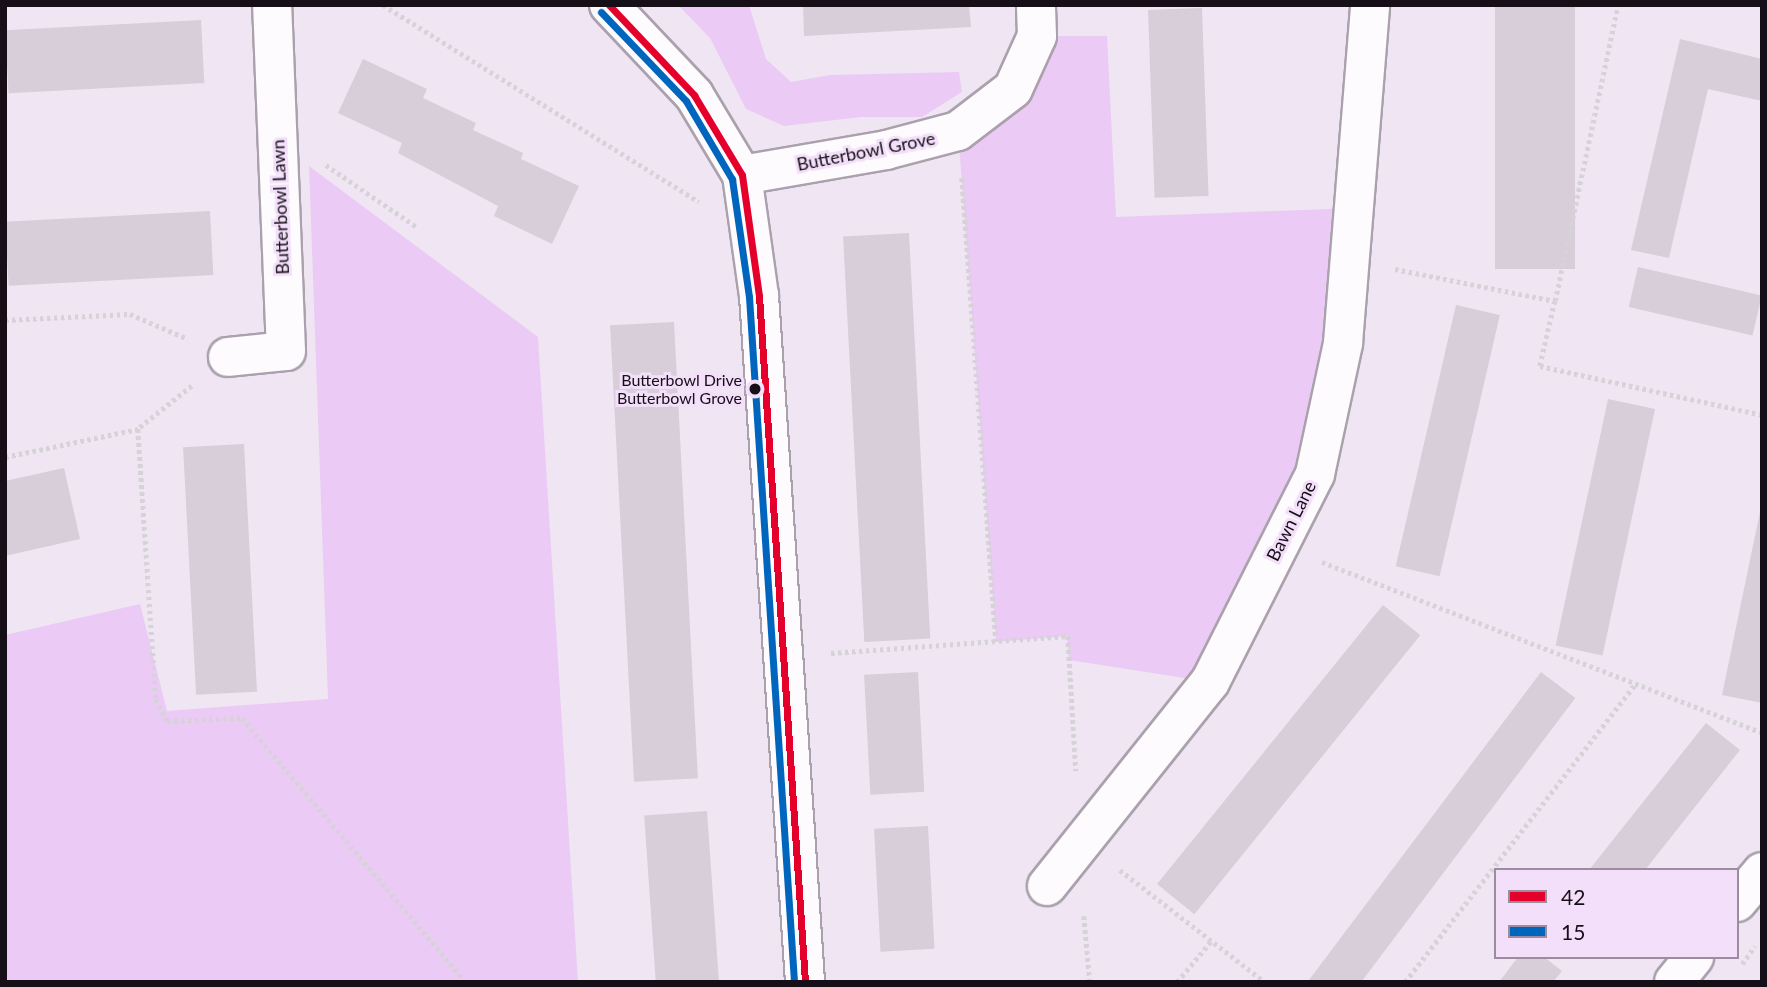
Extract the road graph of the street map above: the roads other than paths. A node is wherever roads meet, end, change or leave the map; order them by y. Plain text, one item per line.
1 (272, 5) edge
2 (609, 5) edge
3 (1036, 5) edge
4 (1370, 5) edge
5 (742, 175) junction
6 (228, 357) road end
7 (1762, 872) edge
8 (1047, 886) dead end
9 (1739, 900) edge
10 (1692, 959) edge
11 (805, 982) edge
12 (1674, 982) edge

1 - 6 street, Butterbowl Lawn
2 - 5 street
3 - 5 street, Butterbowl Grove
4 - 8 street, Bawn Lane
5 - 11 street
7 - 9 street
10 - 12 street

